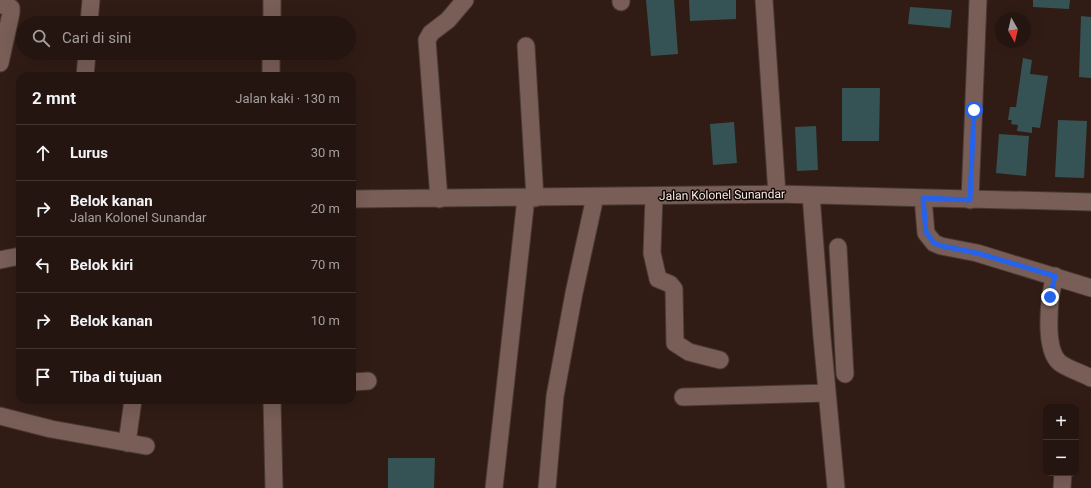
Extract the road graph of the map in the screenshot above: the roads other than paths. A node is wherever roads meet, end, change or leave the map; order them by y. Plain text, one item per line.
1 (91, 0) edge
2 (272, 0) edge
3 (465, 0) edge
4 (764, 0) edge
5 (978, 0) edge
6 (0, 5) edge
7 (90, 16) edge
8 (272, 16) edge
9 (526, 46) dead end
10 (86, 60) edge
11 (271, 60) edge
12 (0, 63) edge
13 (85, 72) edge
14 (270, 72) edge
15 (777, 194) junction
16 (811, 195) junction
17 (654, 196) junction
18 (595, 197) junction
19 (530, 198) junction
20 (923, 198) junction
21 (356, 199) edge
22 (439, 199) junction
23 (970, 200) junction
24 (1091, 202) edge
25 (838, 247) dead end
26 (16, 257) edge
27 (0, 260) edge
28 (1055, 276) junction
29 (1091, 288) edge
30 (843, 347) junction
31 (823, 349) junction
32 (720, 360) dead end
33 (845, 374) dead end
34 (1091, 378) edge
35 (827, 393) junction
36 (683, 397) dead end
37 (132, 404) edge
38 (272, 404) edge
39 (0, 416) edge
40 (127, 443) junction
41 (146, 446) dead end
42 (1063, 476) edge
43 (274, 488) edge
44 (494, 488) edge
45 (547, 488) edge
46 (836, 488) edge
47 (1062, 488) edge

1 - 7 street
2 - 8 street
3 - 22 street
4 - 15 street
5 - 23 street
6 - 12 street
9 - 19 street
10 - 13 street
11 - 14 street
15 - 16 street, Jalan Kolonel Sunandar
15 - 17 street, Jalan Kolonel Sunandar
16 - 20 street, Jalan Kolonel Sunandar
16 - 31 street
17 - 18 street, Jalan Kolonel Sunandar
17 - 32 street
18 - 19 street, Jalan Kolonel Sunandar
18 - 45 street
19 - 22 street, Jalan Kolonel Sunandar
19 - 44 street
20 - 23 street, Jalan Kolonel Sunandar
20 - 28 street
21 - 22 street, Jalan Kolonel Sunandar
23 - 24 street, Jalan Kolonel Sunandar
25 - 30 street
26 - 27 street
28 - 29 street
28 - 34 street
30 - 31 street
30 - 33 street
31 - 35 street
35 - 36 street
35 - 46 street
37 - 40 street
38 - 43 street
39 - 40 street
40 - 41 street
42 - 47 street

